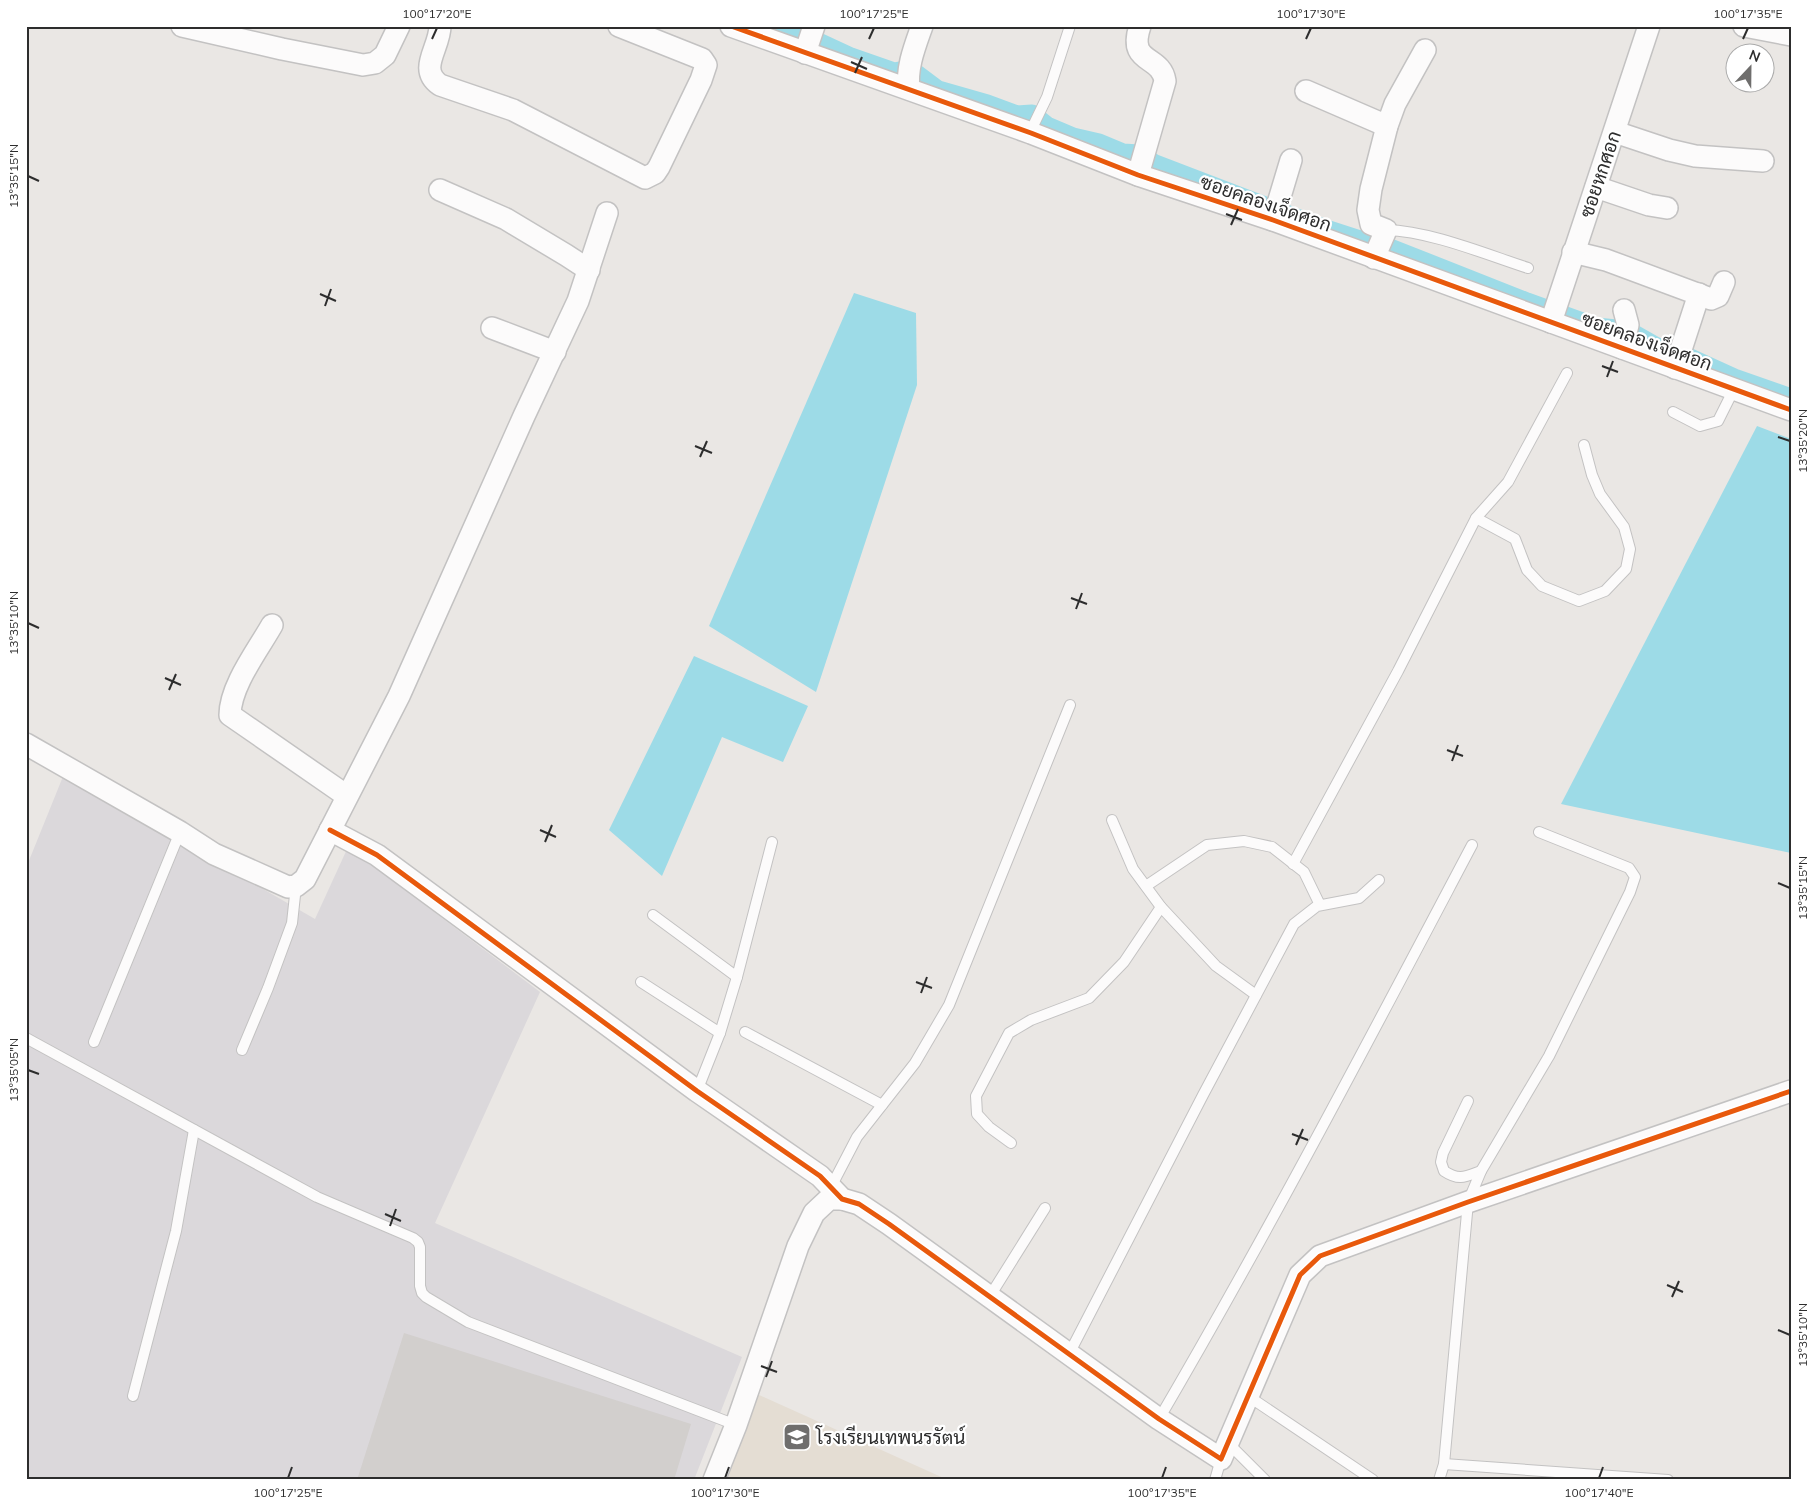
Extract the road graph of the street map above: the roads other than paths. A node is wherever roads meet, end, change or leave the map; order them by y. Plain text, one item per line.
1 (182, 26) edge
2 (399, 26) edge
3 (440, 26) edge
4 (619, 26) edge
5 (731, 26) edge
6 (922, 26) edge
7 (1070, 26) edge
8 (1140, 26) edge
9 (1650, 26) edge
10 (1747, 27) edge
11 (1791, 35) edge
12 (809, 41) edge
13 (1425, 50) dead end
14 (908, 84) junction
15 (1306, 92) dead end
16 (1386, 126) junction
17 (1032, 129) junction
18 (1629, 137) junction
19 (1291, 160) dead end
20 (1763, 161) dead end
21 (1139, 168) junction
22 (440, 190) dead end
23 (1610, 192) junction
24 (1667, 208) dead end
25 (607, 213) dead end
26 (1272, 220) junction
27 (1380, 244) junction
28 (1589, 256) junction
29 (1528, 268) dead end
30 (589, 270) junction
31 (1724, 282) dead end
32 (1699, 294) junction
33 (1552, 322) junction
34 (492, 328) dead end
35 (555, 352) junction
36 (1679, 356) junction
37 (1568, 373) dead end
38 (1734, 389) junction
39 (1791, 410) edge
40 (1674, 412) dead end
41 (1584, 445) dead end
42 (1476, 518) junction
43 (272, 625) dead end
44 (1070, 705) dead end
45 (26, 744) edge
46 (347, 796) junction
47 (1112, 820) dead end
48 (330, 830) junction
49 (180, 832) junction
50 (1539, 832) dead end
51 (772, 842) dead end
52 (1472, 845) dead end
53 (1293, 864) junction
54 (1379, 880) dead end
55 (296, 886) junction
56 (1146, 886) junction
57 (1320, 905) junction
58 (1161, 907) junction
59 (653, 915) dead end
60 (737, 978) junction
61 (640, 982) dead end
62 (1256, 995) junction
63 (745, 1032) dead end
64 (720, 1033) junction
65 (26, 1038) edge
66 (94, 1042) dead end
67 (242, 1050) dead end
68 (697, 1091) junction
69 (1791, 1091) edge
70 (1468, 1101) dead end
71 (882, 1105) junction
72 (194, 1130) junction
73 (1011, 1143) dead end
74 (1481, 1171) junction
75 (837, 1193) junction
76 (1468, 1202) junction
77 (1045, 1208) dead end
78 (990, 1296) junction
79 (1069, 1354) junction
80 (133, 1396) dead end
81 (1248, 1396) junction
82 (1159, 1419) junction
83 (736, 1425) junction
84 (1224, 1451) junction
85 (1444, 1464) junction
86 (1636, 1479) edge
87 (714, 1480) edge
88 (1215, 1480) edge
89 (1265, 1480) edge
90 (1373, 1480) edge
91 (1439, 1480) edge
92 (1668, 1480) edge

1 - 2 street
3 - 4 street
5 - 12 street, ซอยคลองเจ็ดศอก
6 - 14 street
7 - 17 lane
8 - 21 street
9 - 18 street, ซอยหกศอก
10 - 11 street
12 - 14 street, ซอยคลองเจ็ดศอก
13 - 16 street
14 - 17 street, ซอยคลองเจ็ดศอก
15 - 16 street
16 - 27 street
17 - 21 street, ซอยคลองเจ็ดศอก
18 - 20 street
18 - 23 street, ซอยหกศอก
19 - 26 street
21 - 26 street, ซอยคลองเจ็ดศอก
22 - 30 street
23 - 24 street
23 - 28 street, ซอยหกศอก
25 - 30 street
26 - 27 street, ซอยคลองเจ็ดศอก
27 - 29 lane
27 - 33 street, ซอยคลองเจ็ดศอก
28 - 32 street
28 - 33 street, ซอยหกศอก
30 - 35 street
31 - 32 street
32 - 36 street
33 - 36 street, ซอยคลองเจ็ดศอก
34 - 35 street
35 - 46 street
36 - 38 street, ซอยคลองเจ็ดศอก
37 - 42 lane
38 - 39 street, ซอยคลองเจ็ดศอก
38 - 40 lane
41 - 42 lane
42 - 53 lane
43 - 46 street
44 - 71 lane
45 - 49 street
46 - 48 street
47 - 56 lane
48 - 55 street
48 - 68 street
49 - 55 street
49 - 66 lane
50 - 74 lane
51 - 60 lane
52 - 82 lane
53 - 56 lane
53 - 57 lane
54 - 57 lane
55 - 67 lane
56 - 58 lane
57 - 62 lane
58 - 62 lane
58 - 73 lane
59 - 60 lane
60 - 64 lane
61 - 64 lane
62 - 79 lane
63 - 71 lane
64 - 68 lane
65 - 72 lane
68 - 75 street
69 - 76 street
70 - 74 lane
71 - 75 lane
72 - 80 lane
72 - 83 lane
74 - 76 lane
75 - 78 street
75 - 83 street
76 - 81 street
76 - 85 lane
77 - 78 lane
78 - 79 street
79 - 82 street
81 - 84 street
81 - 90 lane
82 - 84 street
83 - 87 street
84 - 88 lane
84 - 89 lane
85 - 86 lane
85 - 91 lane
86 - 92 lane

